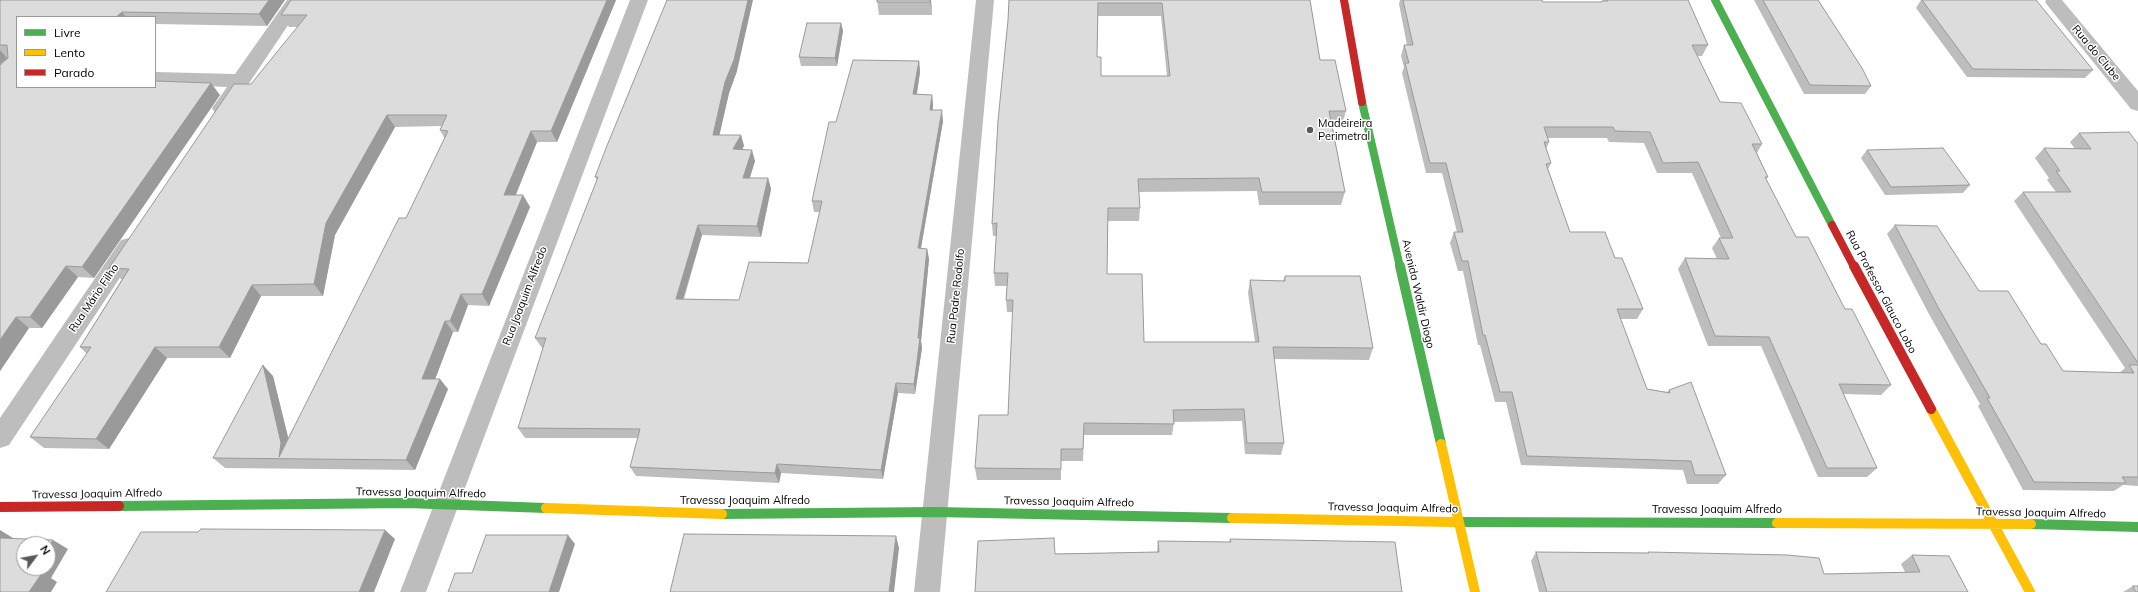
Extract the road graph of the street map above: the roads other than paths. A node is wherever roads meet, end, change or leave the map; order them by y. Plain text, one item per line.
1 (296, 0) edge
2 (639, 0) edge
3 (985, 0) edge
4 (1344, 0) edge
5 (1715, 0) edge
6 (2054, 2) dead end
7 (156, 78) edge
8 (241, 81) junction
9 (2138, 104) edge
10 (210, 127) edge
11 (138, 233) edge
12 (0, 438) edge
13 (445, 505) junction
14 (0, 507) edge
15 (935, 512) junction
16 (1459, 522) junction
17 (1995, 524) junction
18 (2138, 527) edge
19 (413, 592) edge
20 (927, 592) edge
21 (1475, 592) edge
22 (2030, 592) edge

1 - 8 street
2 - 13 street, Rua Joaquim Alfredo
3 - 15 street, Rua Padre Rodolfo
4 - 16 street, Avenida Waldir Diogo
5 - 17 street, Rua Professor Glauco Lobo
6 - 9 street, Rua do Clube
7 - 8 street
8 - 10 street
11 - 12 street, Rua Mário Filho
13 - 14 street, Travessa Joaquim Alfredo
13 - 15 street, Travessa Joaquim Alfredo
13 - 19 street, Rua Joaquim Alfredo
15 - 16 street, Travessa Joaquim Alfredo
15 - 20 street, Rua Padre Rodolfo
16 - 17 street, Travessa Joaquim Alfredo
16 - 21 street, Avenida Waldir Diogo
17 - 18 street, Travessa Joaquim Alfredo
17 - 22 street, Rua Professor Glauco Lobo

